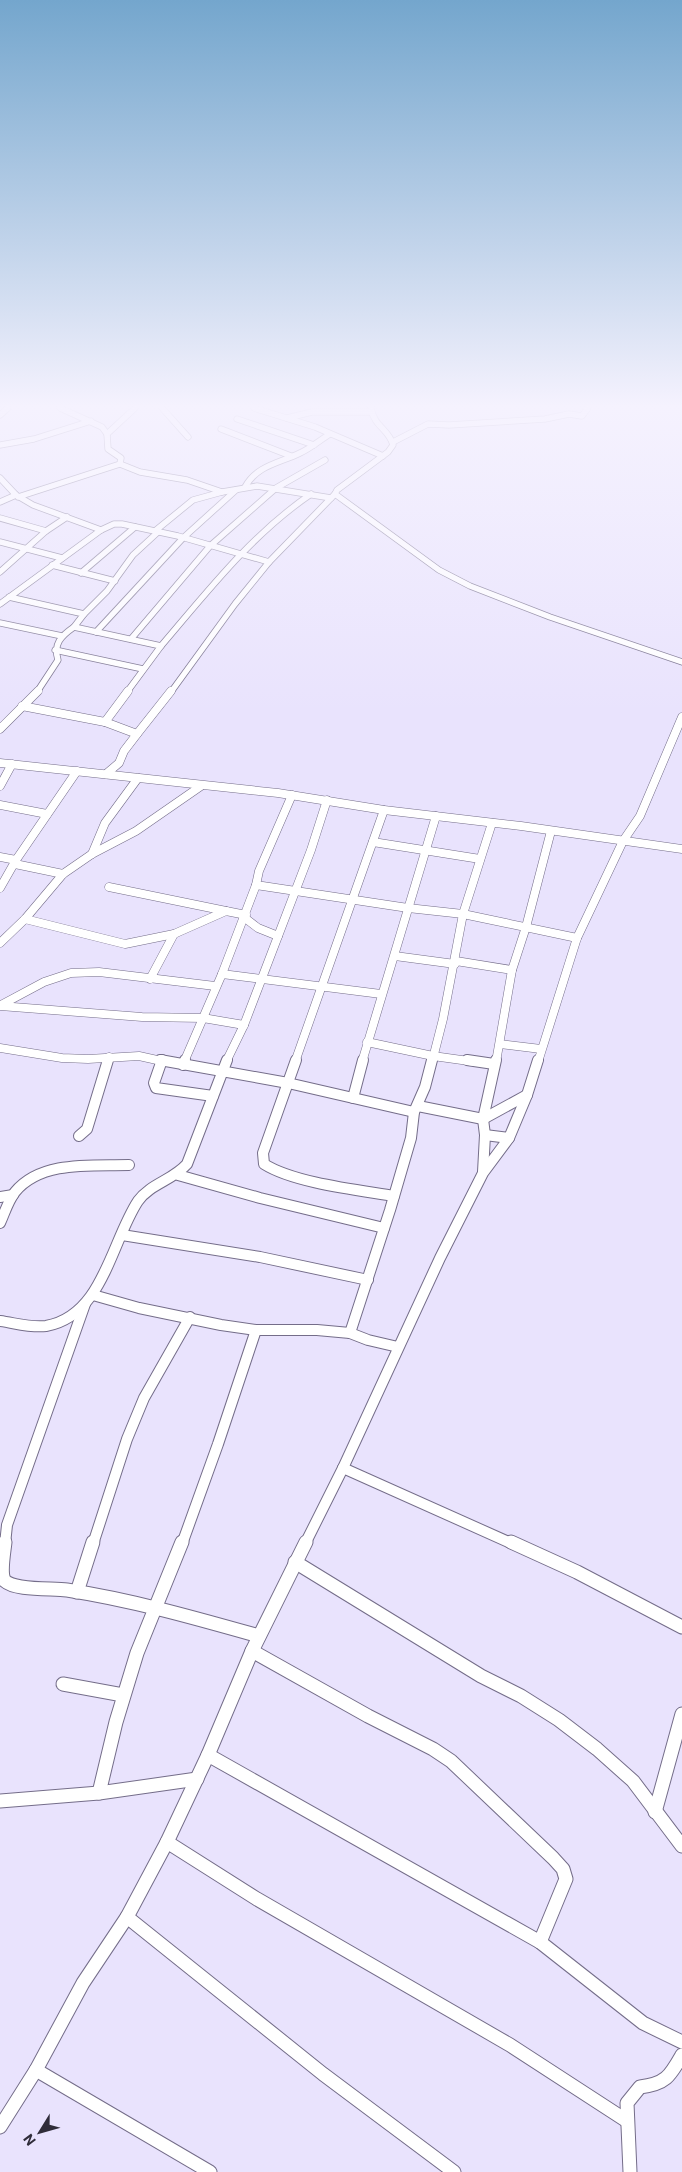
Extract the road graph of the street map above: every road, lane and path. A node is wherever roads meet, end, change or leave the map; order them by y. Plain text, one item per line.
1 (44, 509) edge
2 (182, 509) edge
3 (214, 509) edge
4 (252, 509) edge
5 (289, 509) edge
6 (320, 509) edge
7 (352, 509) edge
8 (68, 517) junction
9 (0, 518) edge
10 (135, 527) junction
11 (101, 530) junction
12 (46, 531) junction
13 (156, 532) junction
14 (183, 538) junction
15 (0, 543) edge
16 (210, 546) junction
17 (25, 548) junction
18 (241, 554) junction
19 (62, 558) junction
20 (269, 562) junction
21 (0, 564) edge
22 (8, 565) junction
23 (52, 565) junction
24 (0, 572) edge
25 (81, 573) junction
26 (115, 581) junction
27 (10, 597) junction
28 (0, 604) edge
29 (84, 614) junction
30 (0, 623) edge
31 (8, 624) junction
32 (74, 626) junction
33 (0, 632) edge
34 (96, 632) junction
35 (62, 636) junction
36 (131, 639) junction
37 (160, 646) junction
38 (55, 650) junction
39 (682, 662) edge
40 (143, 668) junction
41 (22, 706) junction
42 (681, 721) edge
43 (105, 722) junction
44 (0, 729) edge
45 (137, 734) junction
46 (0, 763) edge
47 (119, 763) junction
48 (12, 764) junction
49 (77, 771) junction
50 (106, 774) junction
51 (127, 777) junction
52 (138, 778) junction
53 (0, 786) edge
54 (201, 786) junction
55 (292, 795) junction
56 (327, 800) junction
57 (0, 804) edge
58 (384, 810) junction
59 (47, 814) junction
60 (436, 816) junction
61 (492, 823) junction
62 (551, 831) junction
63 (623, 841) junction
64 (373, 842) junction
65 (682, 849) edge
66 (426, 851) junction
67 (92, 854) junction
68 (0, 857) edge
69 (480, 859) junction
70 (15, 862) junction
71 (63, 874) junction
72 (256, 885) junction
73 (108, 887) dead end
74 (0, 888) edge
75 (294, 892) junction
76 (352, 900) junction
77 (408, 908) junction
78 (226, 911) junction
79 (463, 914) junction
80 (246, 916) junction
81 (25, 919) junction
82 (526, 927) junction
83 (174, 934) junction
84 (278, 936) junction
85 (577, 938) junction
86 (0, 944) edge
87 (395, 956) junction
88 (455, 963) junction
89 (512, 970) junction
90 (222, 974) junction
91 (150, 979) junction
92 (262, 979) junction
93 (215, 986) junction
94 (322, 988) junction
95 (381, 994) junction
96 (1, 1006) edge
97 (203, 1018) junction
98 (244, 1025) junction
99 (367, 1042) junction
100 (500, 1044) junction
101 (0, 1048) edge
102 (541, 1049) junction
103 (433, 1056) junction
104 (109, 1058) junction
105 (162, 1060) junction
106 (183, 1064) junction
107 (494, 1064) junction
108 (221, 1073) junction
109 (288, 1084) junction
110 (527, 1095) junction
111 (212, 1096) junction
112 (353, 1098) junction
113 (416, 1109) junction
114 (483, 1119) junction
115 (484, 1135) junction
116 (79, 1136) dead end
117 (509, 1138) junction
118 (129, 1166) dead end
119 (483, 1173) junction
120 (178, 1175) junction
121 (13, 1195) junction
122 (394, 1196) junction
123 (0, 1197) edge
124 (0, 1223) edge
125 (384, 1228) junction
126 (122, 1235) junction
127 (368, 1280) junction
128 (89, 1299) junction
129 (190, 1317) junction
130 (0, 1321) edge
131 (256, 1330) junction
132 (350, 1333) junction
133 (398, 1347) junction
134 (343, 1468) junction
135 (4, 1525) edge
136 (294, 1562) junction
137 (77, 1592) junction
138 (154, 1608) junction
139 (682, 1627) edge
140 (259, 1636) junction
141 (252, 1651) junction
142 (63, 1684) dead end
143 (123, 1695) junction
144 (682, 1714) edge
145 (208, 1755) junction
146 (197, 1780) junction
147 (99, 1793) junction
148 (0, 1801) edge
149 (655, 1812) junction
150 (167, 1842) junction
151 (682, 1846) edge
152 (127, 1917) junction
153 (540, 1942) junction
154 (682, 2042) edge
155 (682, 2054) edge
156 (36, 2070) junction
157 (628, 2121) junction
158 (0, 2127) edge
159 (210, 2172) edge
160 (454, 2172) edge
161 (630, 2172) edge

1 - 8 street
2 - 13 street
3 - 14 street
4 - 16 street
5 - 18 street
6 - 20 street
7 - 39 street
8 - 11 street
8 - 12 street
9 - 12 street
10 - 11 street
10 - 13 street
10 - 25 street
11 - 19 street
12 - 17 street
13 - 14 street
13 - 26 street
14 - 16 street
14 - 34 street
15 - 17 street
16 - 18 street
16 - 36 street
17 - 19 street
17 - 22 street
18 - 20 street
18 - 37 street
19 - 23 street
20 - 45 street
21 - 22 street
22 - 24 street
23 - 25 street
23 - 27 street
25 - 26 street
26 - 29 street
27 - 28 street
27 - 29 street
29 - 32 street
30 - 31 street
31 - 33 street
31 - 35 street
32 - 34 street
32 - 35 street
34 - 36 street
35 - 38 street
36 - 37 street
37 - 40 street
38 - 40 street
38 - 41 street
40 - 43 street
41 - 43 street
41 - 44 street
42 - 63 street
43 - 45 street
45 - 47 street
46 - 48 street
47 - 50 street
47 - 51 street
48 - 49 street
48 - 53 street
49 - 50 street
49 - 59 street
50 - 51 street
51 - 52 street
52 - 54 street
52 - 67 street
54 - 55 street
54 - 67 street
55 - 56 street
55 - 72 street
56 - 58 street
56 - 75 street
57 - 59 street
58 - 60 street
58 - 64 street
59 - 70 street
60 - 61 street
60 - 66 street
61 - 62 street
61 - 69 street
62 - 63 street
62 - 82 street
63 - 65 street
63 - 85 street
64 - 66 street
64 - 76 street
66 - 69 street
66 - 77 street
67 - 71 street
68 - 70 street
69 - 79 street
70 - 71 street
70 - 74 street
71 - 81 street
72 - 75 street
72 - 80 street
73 - 78 street
75 - 76 street
75 - 84 street
76 - 77 street
76 - 94 street
77 - 79 street
77 - 87 street
78 - 80 street
78 - 83 street
79 - 82 street
79 - 88 street
80 - 84 street
80 - 90 street
81 - 83 street
81 - 86 street
82 - 85 street
82 - 89 street
83 - 91 street
84 - 92 street
85 - 102 street
87 - 88 street
87 - 95 street
88 - 89 street
88 - 103 street
89 - 100 street
90 - 92 street
90 - 93 street
91 - 93 street
91 - 96 street
92 - 94 street
92 - 98 street
93 - 97 street
94 - 95 street
94 - 109 street
95 - 99 street
96 - 97 street
97 - 98 street
97 - 106 street
98 - 108 street
99 - 103 street
99 - 112 street
100 - 102 street
100 - 107 street
101 - 104 street
102 - 110 street
103 - 107 street
103 - 113 street
104 - 105 street
104 - 116 street
105 - 106 street
105 - 111 street
106 - 108 street
107 - 114 street
108 - 109 street
108 - 111 street
109 - 112 street
109 - 122 street
110 - 114 street
110 - 117 street
111 - 120 street
112 - 113 street
113 - 114 street
113 - 122 street
114 - 115 street
115 - 117 street
115 - 119 street
117 - 119 street
118 - 121 street
119 - 133 street
120 - 125 street
120 - 126 street
121 - 123 street
121 - 124 street
122 - 125 street
125 - 127 street
126 - 127 street
126 - 128 street
127 - 132 street
128 - 129 street
128 - 130 street
128 - 135 street
129 - 131 street
129 - 137 street
131 - 132 street
131 - 138 street
132 - 133 street
133 - 134 street
134 - 136 street
134 - 139 street
135 - 137 street
136 - 140 street
136 - 149 street
137 - 138 street
138 - 140 street
138 - 143 street
140 - 141 street
141 - 145 street
141 - 153 street
142 - 143 street
143 - 147 street
144 - 149 street
145 - 146 street
145 - 153 street
146 - 147 street
146 - 150 street
147 - 148 street
149 - 151 street
150 - 152 street
150 - 157 street
152 - 156 street
152 - 160 street
153 - 154 street
155 - 157 street
156 - 158 street
156 - 159 street
157 - 161 street

